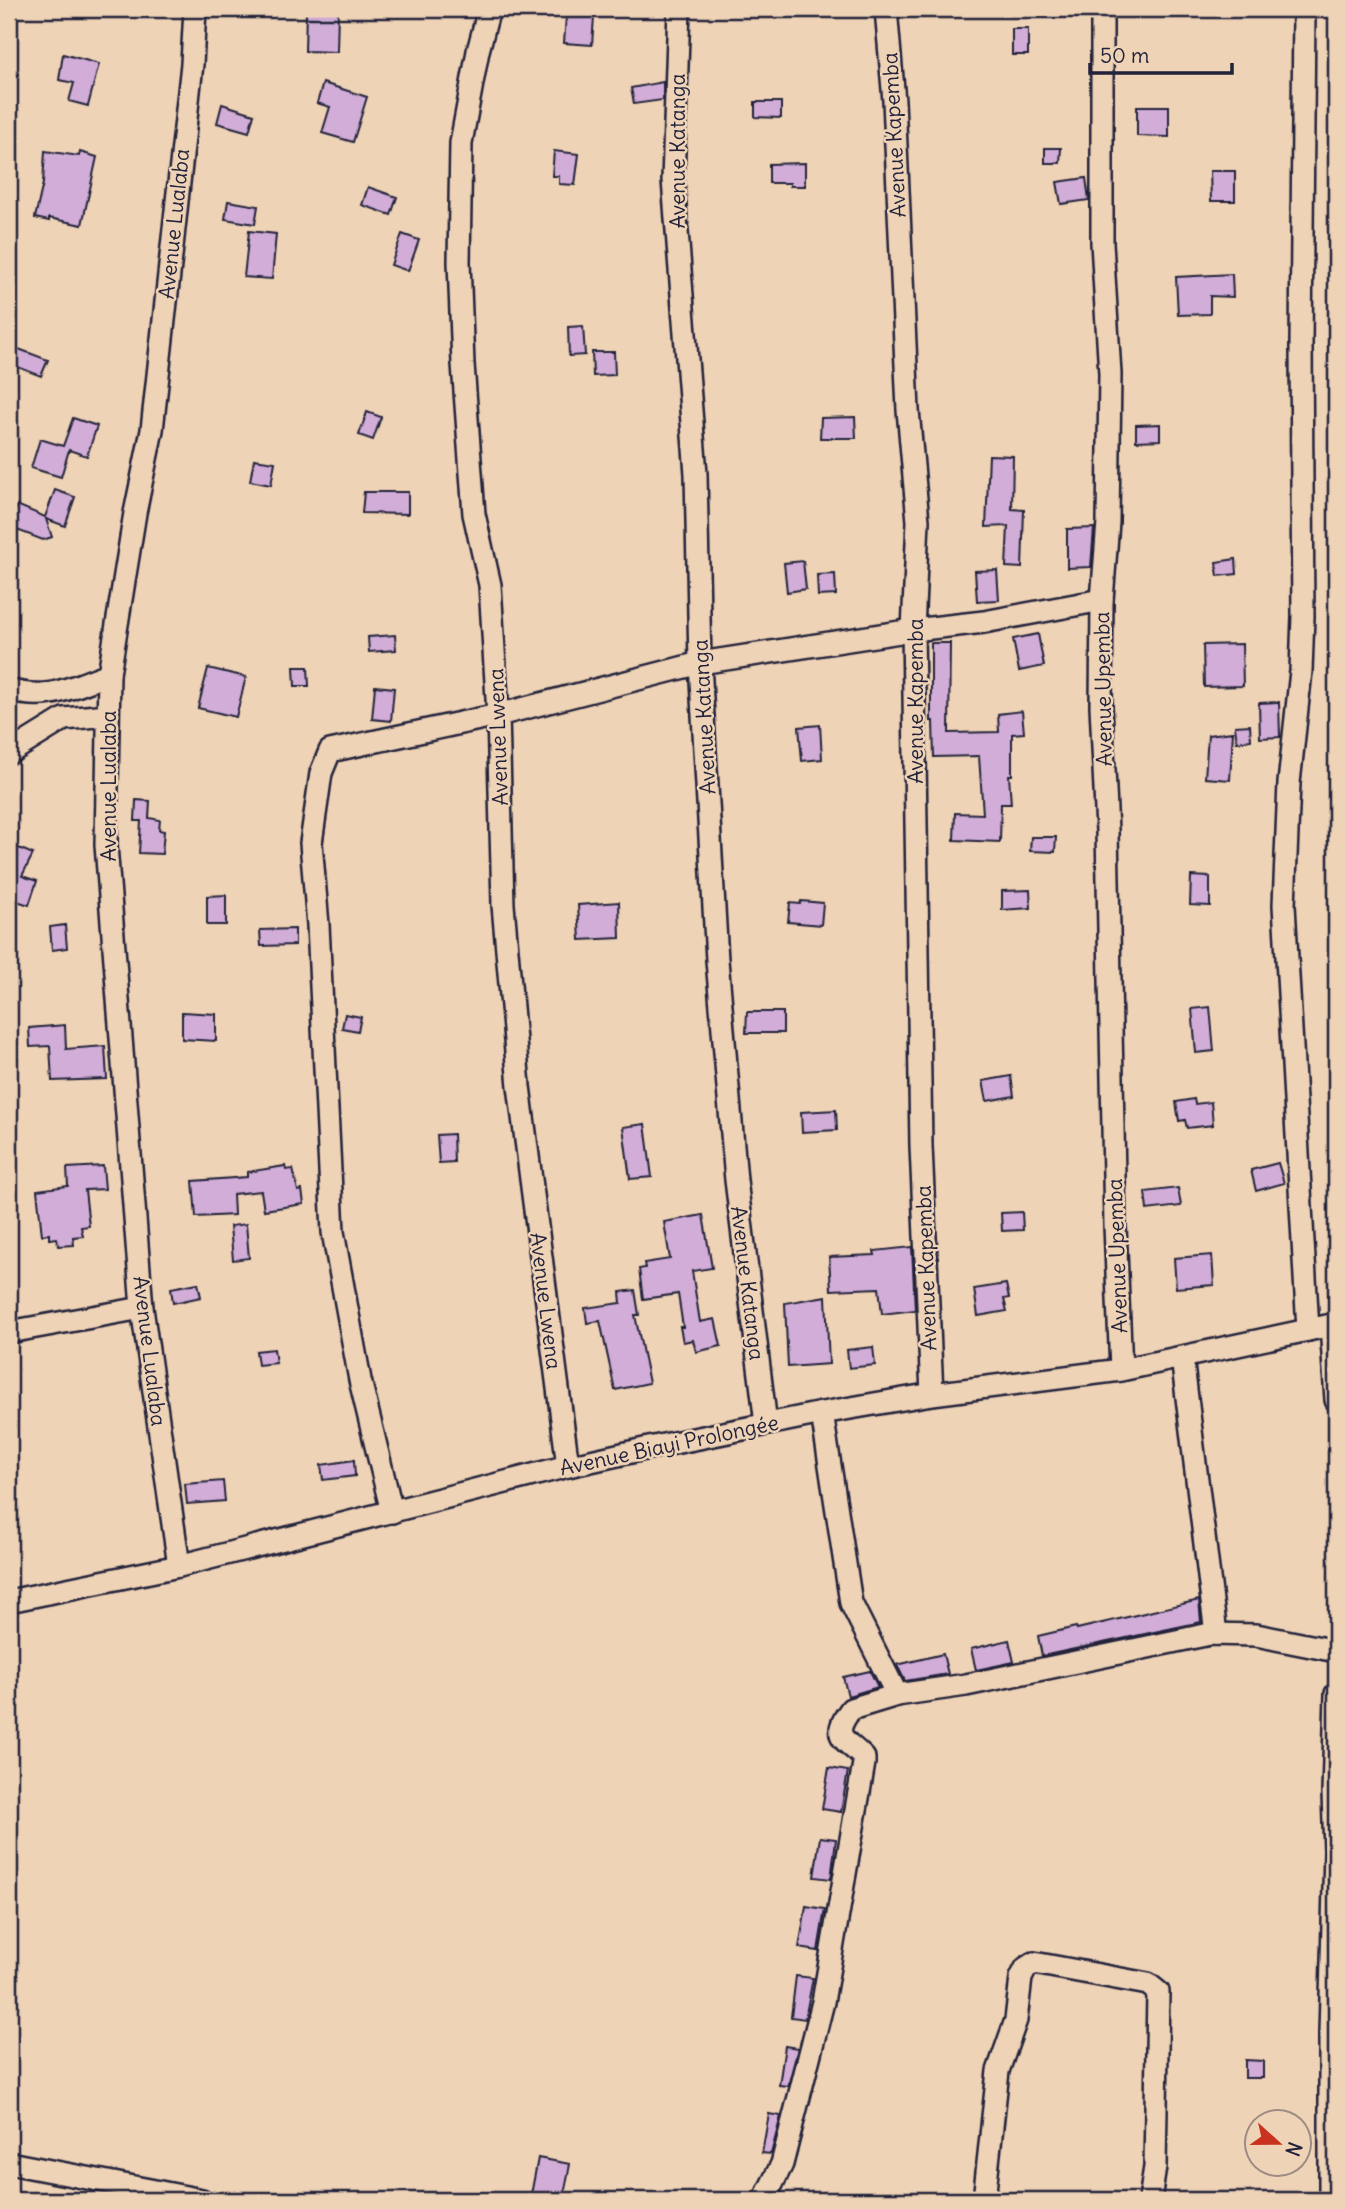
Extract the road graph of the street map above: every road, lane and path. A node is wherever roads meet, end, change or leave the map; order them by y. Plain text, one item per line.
1 (195, 9) edge
2 (489, 9) edge
3 (679, 9) edge
4 (886, 9) edge
5 (1102, 9) edge
6 (1304, 9) edge
7 (1102, 600) junction
8 (913, 630) junction
9 (700, 663) junction
10 (109, 674) junction
11 (9, 690) edge
12 (108, 715) junction
13 (498, 715) junction
14 (9, 752) edge
15 (142, 1308) junction
16 (1334, 1324) edge
17 (1308, 1330) junction
18 (9, 1332) edge
19 (1182, 1357) junction
20 (1121, 1370) junction
21 (932, 1394) junction
22 (1336, 1400) edge
23 (822, 1413) junction
24 (766, 1424) junction
25 (568, 1466) junction
26 (392, 1512) junction
27 (179, 1566) junction
28 (9, 1601) edge
29 (1216, 1634) junction
30 (1336, 1651) edge
31 (1336, 1694) edge
32 (897, 1695) junction
33 (9, 2163) edge
34 (152, 2196) edge
35 (202, 2200) edge
36 (764, 2200) edge
37 (984, 2200) edge
38 (1150, 2200) edge
39 (1330, 2200) edge

1 - 10 street, Avenue Lualaba
2 - 13 street, Avenue Lwena
3 - 9 street, Avenue Katanga
4 - 8 street, Avenue Kapemba
5 - 7 street, Avenue Upemba
6 - 17 street
7 - 8 street
7 - 20 street, Avenue Upemba
8 - 9 street
8 - 21 street, Avenue Kapemba
9 - 13 street
9 - 24 street, Avenue Katanga
10 - 11 street
10 - 12 street, Avenue Lualaba
12 - 14 street
12 - 15 street, Avenue Lualaba
13 - 25 street, Avenue Lwena
13 - 26 street
15 - 18 street
15 - 27 street, Avenue Lualaba
16 - 17 street, Avenue Biayi Prolongée
16 - 22 street
17 - 19 street, Avenue Biayi Prolongée
19 - 20 street, Avenue Biayi Prolongée
19 - 29 street
20 - 21 street, Avenue Biayi Prolongée
21 - 23 street, Avenue Biayi Prolongée
23 - 24 street, Avenue Biayi Prolongée
23 - 32 street
24 - 25 street, Avenue Biayi Prolongée
25 - 26 street, Avenue Biayi Prolongée
26 - 27 street, Avenue Biayi Prolongée
27 - 28 street, Avenue Biayi Prolongée
29 - 30 street
29 - 32 street
31 - 39 street
32 - 36 street
33 - 34 street
34 - 35 street
37 - 38 street

